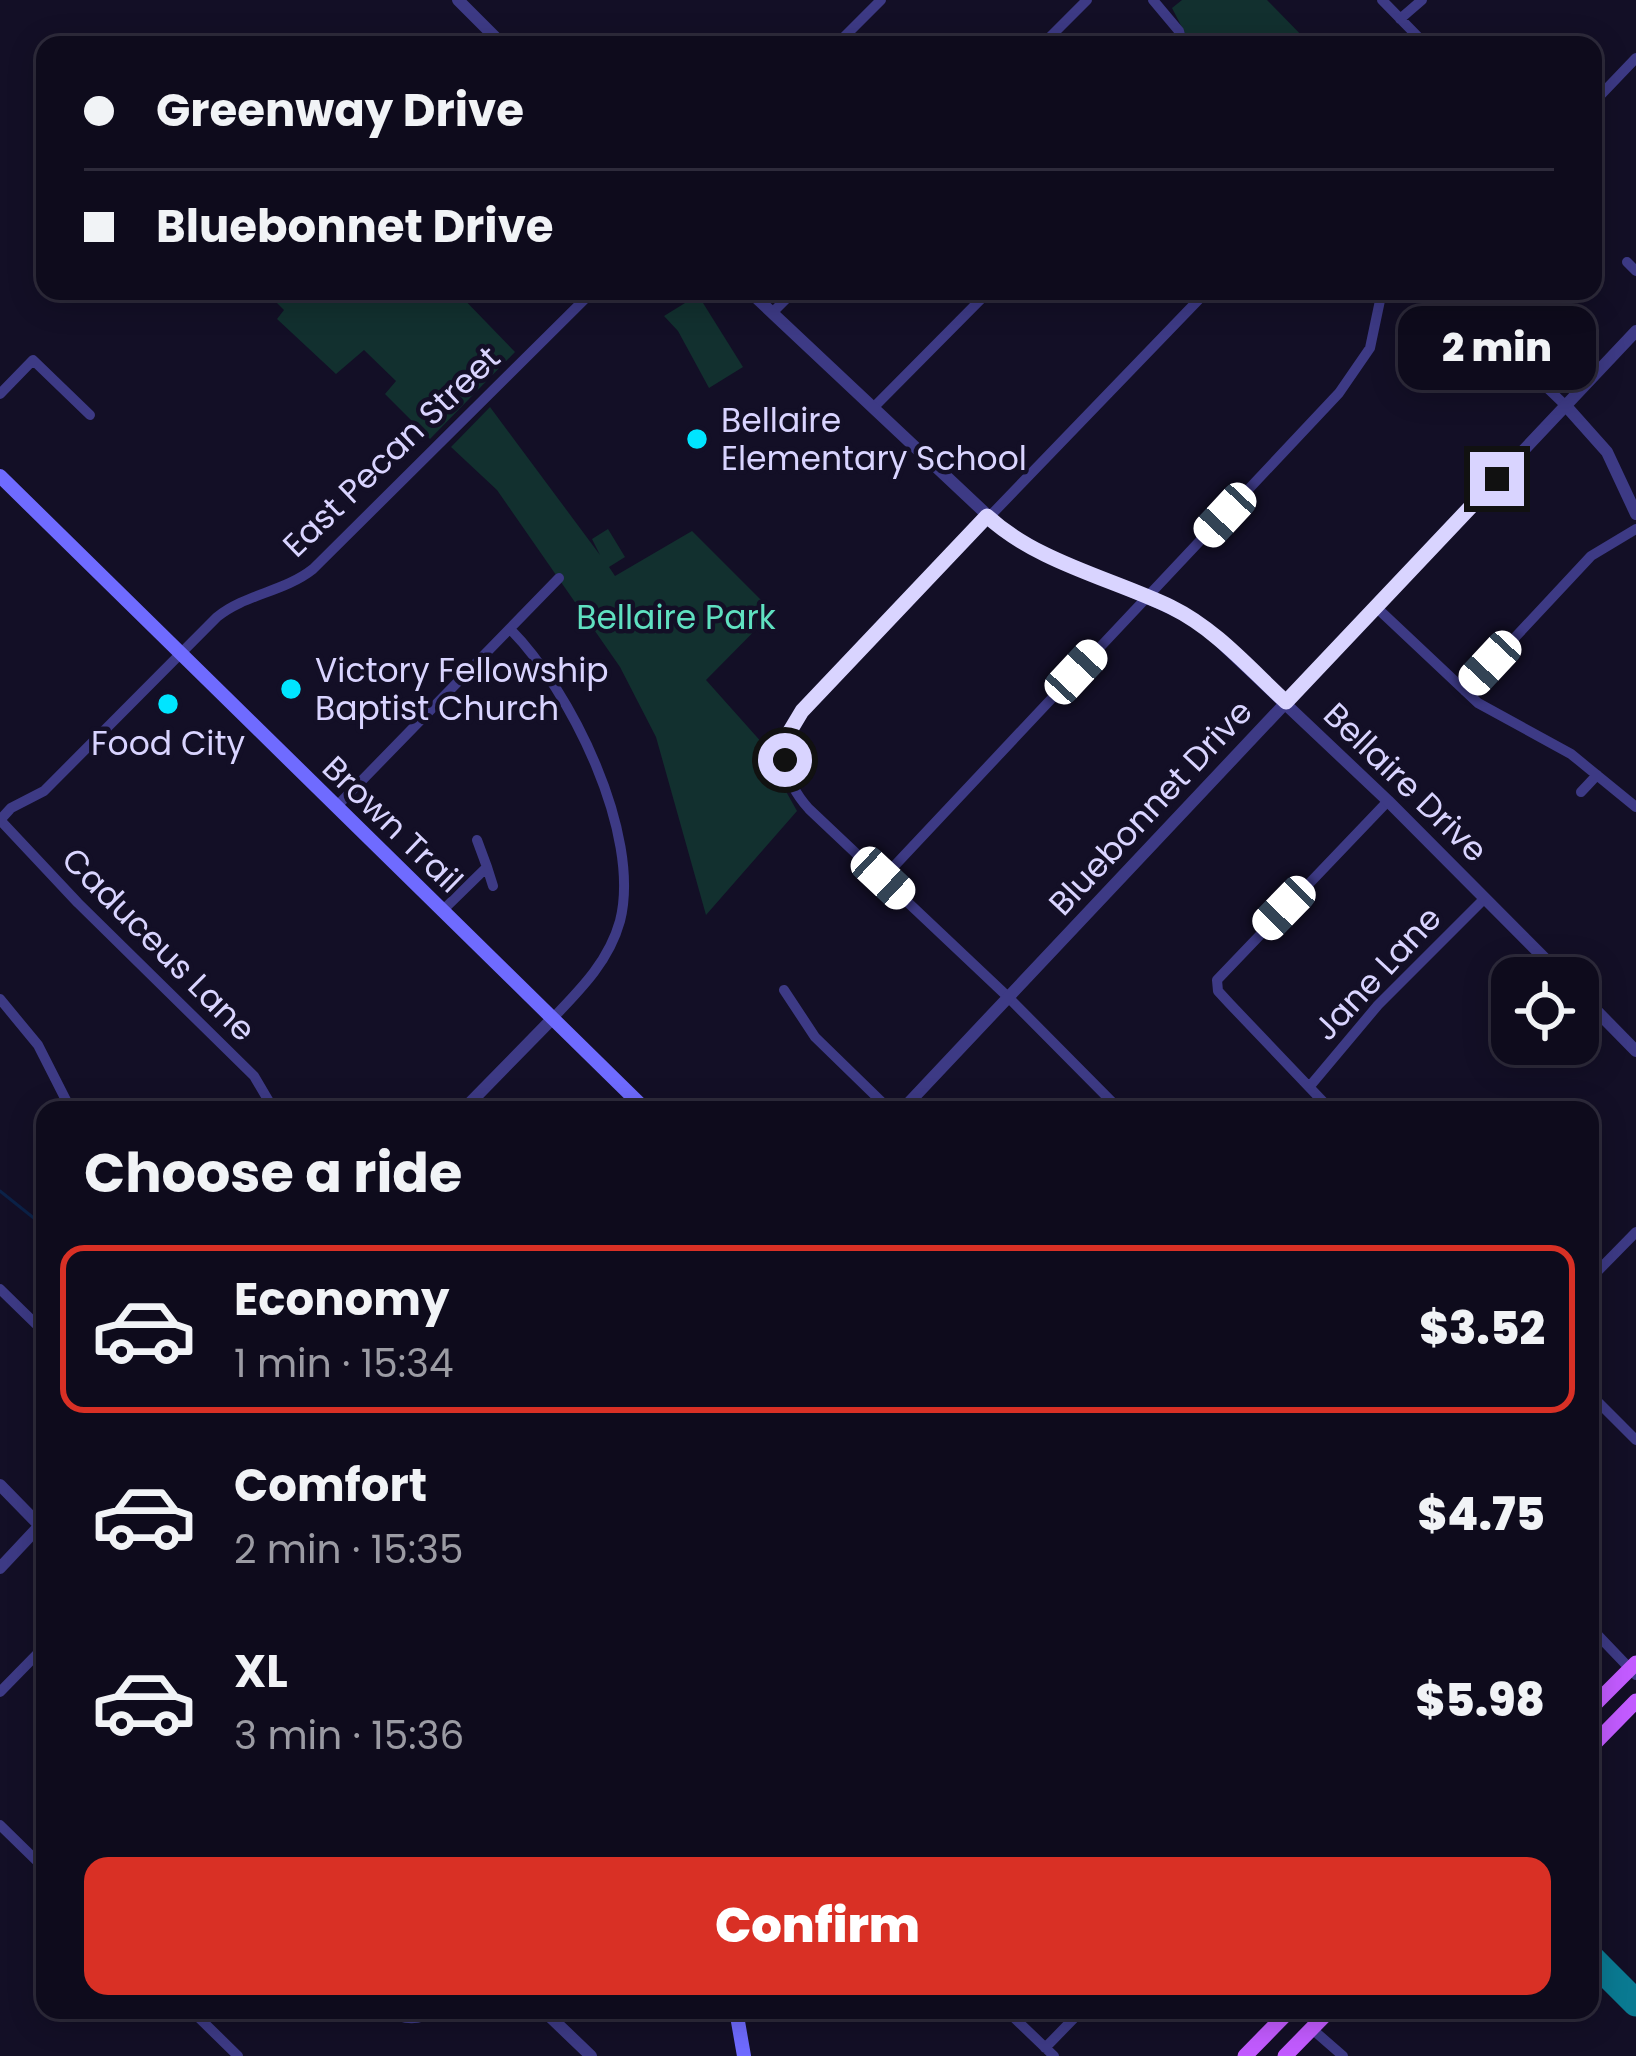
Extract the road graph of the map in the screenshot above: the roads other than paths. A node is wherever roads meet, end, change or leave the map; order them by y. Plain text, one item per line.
1 (458, 0) edge
2 (880, 0) edge
3 (1087, 0) edge
4 (1153, 0) edge
5 (1382, 0) edge
6 (1422, 0) edge
7 (1400, 19) junction
8 (494, 36) edge
9 (845, 36) edge
10 (1051, 36) edge
11 (1180, 36) edge
12 (1417, 36) edge
13 (1636, 58) edge
14 (1602, 94) edge
15 (584, 300) edge
16 (758, 300) edge
17 (785, 300) edge
18 (980, 300) edge
19 (1198, 300) edge
20 (1380, 300) edge
21 (1450, 300) edge
22 (772, 313) junction
23 (1636, 332) edge
24 (0, 394) edge
25 (1566, 406) junction
26 (873, 408) junction
27 (90, 415) dead end
28 (0, 476) edge
29 (1636, 514) edge
30 (987, 516) junction
31 (1636, 529) edge
32 (560, 578) dead end
33 (1147, 597) junction
34 (1376, 607) junction
35 (509, 629) junction
36 (181, 653) junction
37 (1465, 691) junction
38 (1286, 702) junction
39 (1597, 775) junction
40 (1581, 792) dead end
41 (1388, 801) junction
42 (336, 807) junction
43 (1636, 807) edge
44 (0, 820) edge
45 (477, 840) dead end
46 (487, 867) junction
47 (883, 878) junction
48 (493, 886) dead end
49 (1485, 898) junction
50 (443, 910) junction
51 (1543, 957) edge
52 (784, 991) dead end
53 (1009, 997) junction
54 (0, 999) edge
55 (1599, 1013) edge
56 (553, 1018) junction
57 (1636, 1051) edge
58 (1310, 1086) junction
59 (66, 1101) edge
60 (269, 1101) edge
61 (472, 1101) edge
62 (637, 1101) edge
63 (881, 1101) edge
64 (911, 1101) edge
65 (1111, 1101) edge
66 (1323, 1101) edge
67 (1636, 1232) edge
68 (1599, 1270) edge
69 (0, 1288) edge
70 (36, 1324) edge
71 (1599, 1403) edge
72 (1636, 1440) edge
73 (0, 1485) edge
74 (36, 1519) edge
75 (36, 1534) edge
76 (0, 1568) edge
77 (1599, 1636) edge
78 (36, 1655) edge
79 (1634, 1669) edge
80 (0, 1692) edge
81 (1599, 1701) edge
82 (1636, 1701) edge
83 (1599, 1739) edge
84 (0, 1825) edge
85 (36, 1860) edge
86 (200, 2019) edge
87 (551, 2019) edge
88 (738, 2019) edge
89 (1015, 2019) edge
90 (1075, 2019) edge
91 (1282, 2019) edge
92 (1321, 2019) edge
93 (1312, 2029) junction
94 (1050, 2052) edge
95 (583, 2053) edge
96 (234, 2055) edge
97 (744, 2056) edge
98 (1245, 2056) edge
99 (1285, 2056) edge
100 (1343, 2056) edge

1 - 8 street
2 - 9 street
3 - 10 street
4 - 11 street
5 - 7 street
6 - 7 street
7 - 12 street
13 - 14 street
15 - 36 street, East Pecan Street
16 - 22 street, Bellaire Drive
17 - 22 street
18 - 26 street
19 - 30 street
20 - 33 street
21 - 25 street
22 - 26 street, Bellaire Drive
23 - 25 street, Bluebonnet Drive
24 - 27 street
25 - 29 street
25 - 34 street, Bluebonnet Drive
26 - 30 street, Bellaire Drive
28 - 36 main road, Brown Trail
30 - 33 street, Bellaire Drive
30 - 47 street
31 - 37 street
32 - 35 street
33 - 38 street, Bellaire Drive
33 - 47 street
34 - 37 street
34 - 38 street, Bluebonnet Drive
35 - 42 street
35 - 56 street
36 - 42 main road, Brown Trail
36 - 44 street, East Pecan Street
37 - 39 street
38 - 41 street, Bellaire Drive
38 - 53 street, Bluebonnet Drive
39 - 40 street
39 - 43 street
41 - 49 street, Bellaire Drive
41 - 58 street
42 - 50 main road, Brown Trail
44 - 60 street, Caduceus Lane
45 - 46 street
46 - 48 street
46 - 50 street
47 - 53 street
49 - 51 street, Bellaire Drive
49 - 58 street, Jane Lane
50 - 56 main road, Brown Trail
52 - 63 street
53 - 64 street, Bluebonnet Drive
53 - 65 street
54 - 59 street
55 - 57 street
56 - 61 street
56 - 62 main road, Brown Trail
58 - 66 street
67 - 68 street
69 - 70 street
71 - 72 street
73 - 74 street
75 - 76 street
77 - 79 street
78 - 80 street
79 - 81 main road
82 - 83 main road
84 - 85 street
86 - 96 street
87 - 95 street
88 - 97 main road
89 - 94 street
90 - 94 street
91 - 98 main road
92 - 93 main road
93 - 99 main road
93 - 100 street

